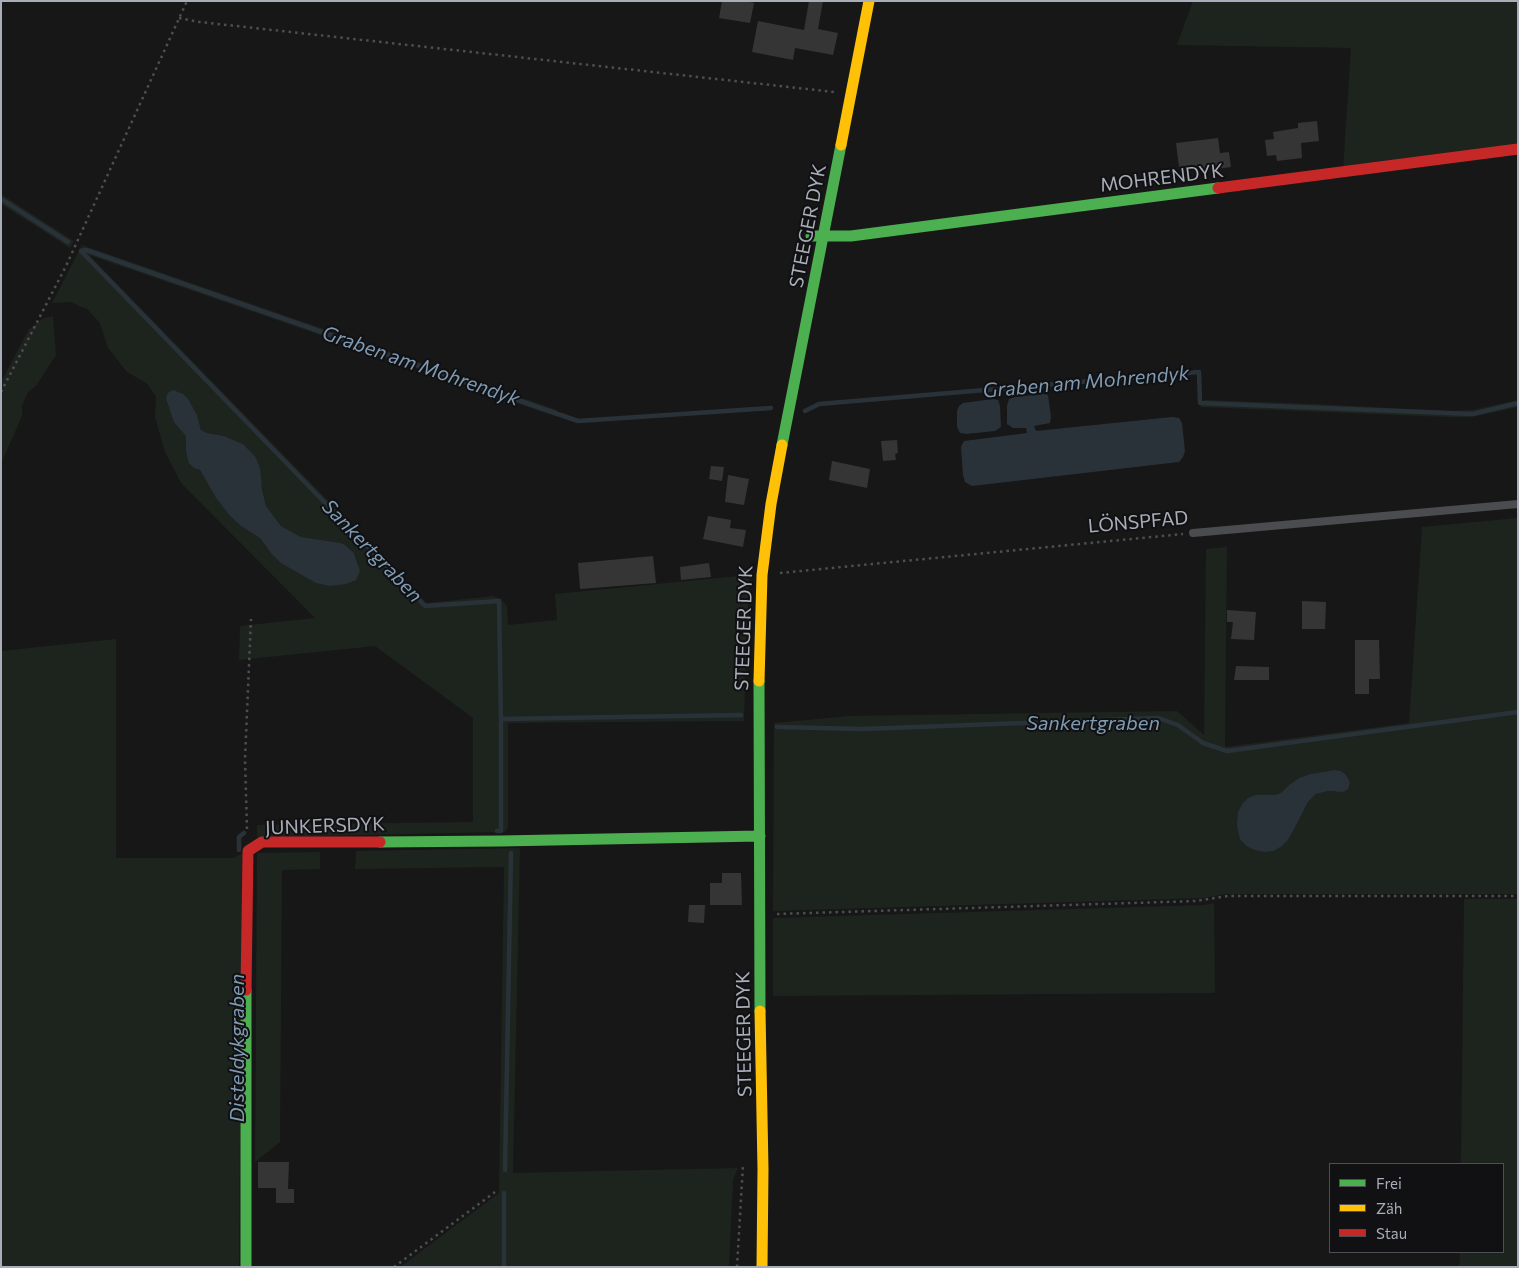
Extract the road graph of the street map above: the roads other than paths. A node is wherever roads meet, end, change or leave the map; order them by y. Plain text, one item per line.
1 (869, 1) edge
2 (1518, 149) edge
3 (811, 236) dead end
4 (823, 236) junction
5 (1518, 504) edge
6 (1193, 533) road end
7 (760, 836) junction
8 (246, 1267) edge
9 (762, 1267) edge

1 - 4 street, STEEGER DYK
2 - 4 street, MOHRENDYK
3 - 4 street, MOHRENDYK
4 - 7 street, STEEGER DYK
5 - 6 lane, LÖNSPFAD
7 - 8 street, JUNKERSDYK
7 - 9 street, STEEGER DYK

